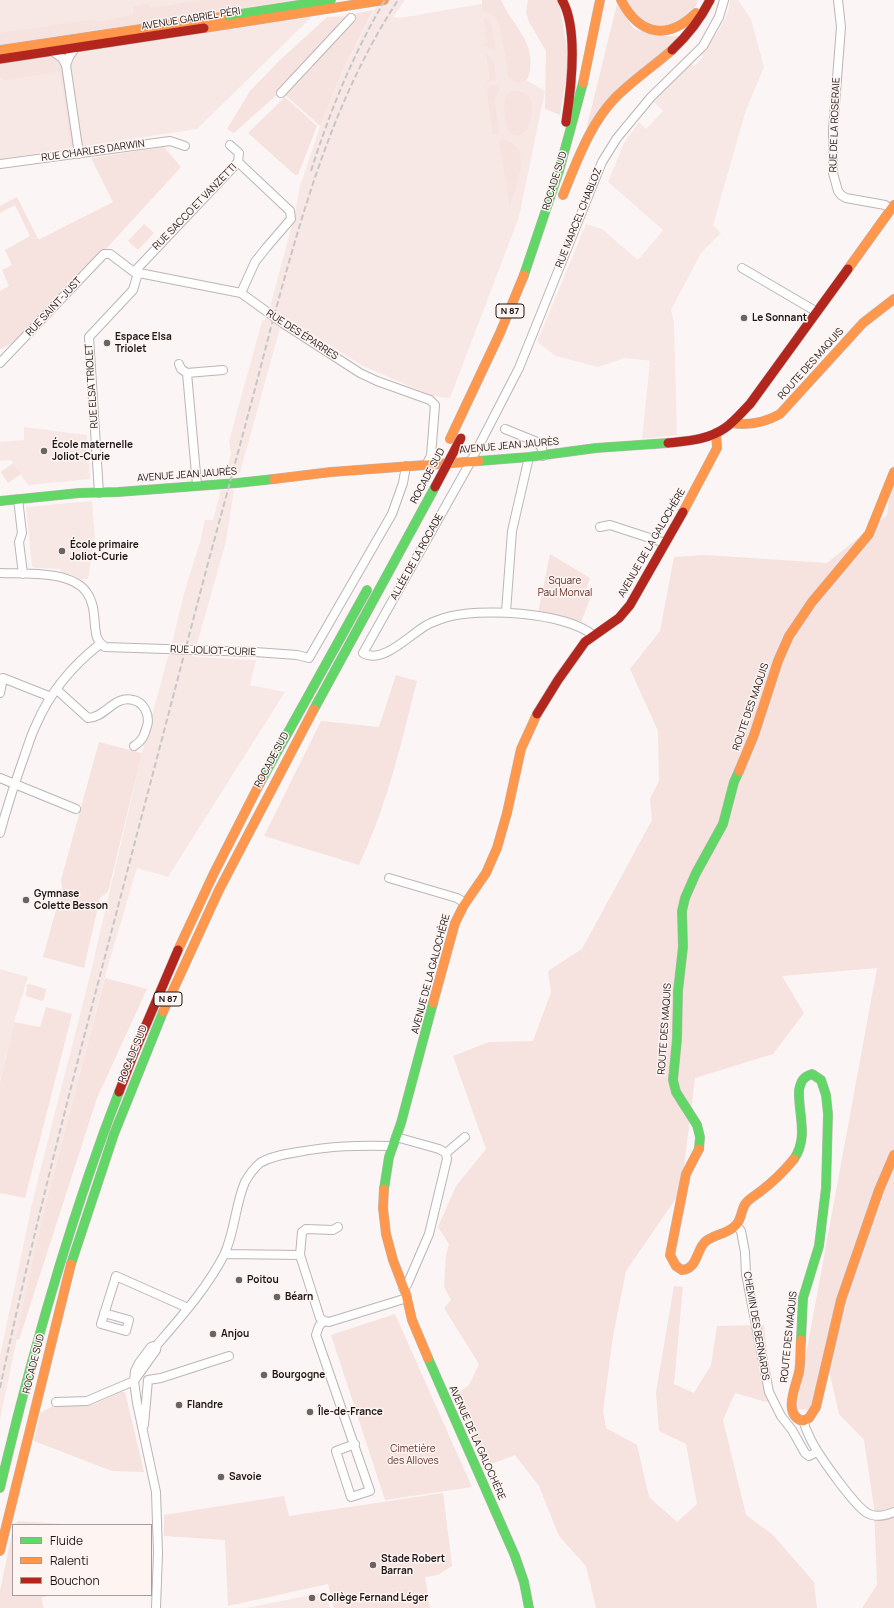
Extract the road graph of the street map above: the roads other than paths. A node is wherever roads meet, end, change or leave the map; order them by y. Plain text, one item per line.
1 (330, 0) edge
2 (384, 0) edge
3 (562, 0) edge
4 (600, 0) edge
5 (621, 0) edge
6 (702, 0) edge
7 (710, 0) edge
8 (724, 0) edge
9 (838, 0) edge
10 (350, 18) dead end
11 (75, 48) junction
12 (0, 50) edge
13 (52, 51) junction
14 (0, 59) edge
15 (66, 65) junction
16 (281, 93) dead end
17 (581, 132) dead end
18 (230, 145) dead end
19 (185, 146) dead end
20 (79, 154) junction
21 (238, 162) junction
22 (0, 164) edge
23 (558, 178) junction
24 (563, 195) junction
25 (559, 206) dead end
26 (893, 207) edge
27 (110, 254) joint
28 (742, 268) dead end
29 (136, 272) junction
30 (241, 293) junction
31 (894, 299) edge
32 (816, 312) junction
33 (0, 364) edge
34 (179, 364) dead end
35 (223, 370) dead end
36 (187, 374) junction
37 (743, 411) junction
38 (731, 423) junction
39 (757, 424) junction
40 (505, 429) dead end
41 (716, 433) junction
42 (462, 435) dead end
43 (698, 439) junction
44 (713, 455) junction
45 (543, 456) junction
46 (529, 458) junction
47 (471, 461) junction
48 (426, 465) junction
49 (406, 466) junction
50 (894, 472) edge
51 (197, 486) junction
52 (99, 493) junction
53 (18, 499) junction
54 (0, 501) edge
55 (600, 527) dead end
56 (665, 543) junction
57 (389, 552) dead end
58 (0, 574) edge
59 (23, 574) junction
60 (370, 585) dead end
61 (506, 612) junction
62 (592, 635) junction
63 (100, 644) junction
64 (56, 689) junction
65 (0, 693) edge
66 (51, 697) junction
67 (134, 746) dead end
68 (0, 778) edge
69 (14, 784) junction
70 (76, 809) dead end
71 (0, 833) edge
72 (389, 878) dead end
73 (465, 903) junction
74 (396, 1137) junction
75 (465, 1137) dead end
76 (392, 1146) junction
77 (446, 1153) junction
78 (894, 1156) edge
79 (736, 1225) junction
80 (338, 1227) dead end
81 (224, 1254) junction
82 (300, 1255) junction
83 (403, 1288) junction
84 (407, 1298) junction
85 (188, 1308) junction
86 (104, 1313) dead end
87 (324, 1321) junction
88 (228, 1356) dead end
89 (134, 1382) junction
90 (56, 1402) dead end
91 (803, 1420) junction
92 (143, 1432) junction
93 (355, 1444) junction
94 (818, 1452) junction
95 (0, 1488) edge
96 (894, 1512) edge
97 (0, 1551) edge
98 (156, 1608) edge
99 (529, 1608) edge

1 - 12 main road, AVENUE GABRIEL PÉRI
2 - 11 main road, AVENUE GABRIEL PÉRI
3 - 23 main road
4 - 23 main road, ROCADE SUD / N 87
5 - 6 main road
7 - 24 main road
8 - 47 street, RUE MARCEL CHABLOZ
9 - 26 street, RUE DE LA ROSERAIE
10 - 16 street
11 - 13 main road, AVENUE GABRIEL PÉRI
11 - 15 street
13 - 14 main road, AVENUE GABRIEL PÉRI
13 - 15 street
15 - 20 street
17 - 24 main road, ROCADE SUD
18 - 21 street
19 - 20 street, RUE CHARLES DARWIN
20 - 22 street, RUE CHARLES DARWIN
21 - 29 street, RUE SACCO ET VANZETTI
21 - 30 street, RUE SACCO ET VANZETTI
23 - 57 main road, ROCADE SUD / N 87
24 - 25 main road, ROCADE SUD
26 - 32 main road, AVENUE JEAN JAURÈS
27 - 29 street, RUE DES ÉPARRES
27 - 33 street, RUE SAINT-JUST
28 - 32 street
29 - 30 street, RUE DES ÉPARRES
29 - 52 street, RUE ELSA TRIOLET
30 - 48 street, RUE DES ÉPARRES
31 - 39 main road, ROUTE DES MAQUIS
32 - 37 main road, AVENUE JEAN JAURÈS
34 - 36 street
35 - 36 street
36 - 51 street
37 - 38 main road, AVENUE JEAN JAURÈS
37 - 39 main road
38 - 39 main road, ROUTE DES MAQUIS
38 - 41 main road, AVENUE JEAN JAURÈS
40 - 45 street
41 - 43 main road, AVENUE JEAN JAURÈS
41 - 44 main road, AVENUE DE LA GALOCHÈRE
42 - 97 main road, ROCADE SUD / N 87, bridge
43 - 44 main road
43 - 45 main road, AVENUE JEAN JAURÈS
44 - 56 main road, AVENUE DE LA GALOCHÈRE
45 - 46 main road, AVENUE JEAN JAURÈS
46 - 47 main road, AVENUE JEAN JAURÈS
46 - 61 street
47 - 48 main road, AVENUE JEAN JAURÈS
47 - 61 street, ALLÉE DE LA ROCADE
48 - 49 main road, AVENUE JEAN JAURÈS
49 - 51 main road, AVENUE JEAN JAURÈS
49 - 63 street, RUE JOLIOT-CURIE
50 - 79 main road, ROUTE DES MAQUIS
51 - 52 main road, AVENUE JEAN JAURÈS
52 - 53 main road, AVENUE JEAN JAURÈS
53 - 54 main road, AVENUE JEAN JAURÈS
53 - 59 street
55 - 56 street
56 - 62 main road, AVENUE DE LA GALOCHÈRE
58 - 59 street
59 - 63 street
60 - 95 main road, ROCADE SUD / N 87
61 - 62 street
62 - 73 main road, AVENUE DE LA GALOCHÈRE
63 - 64 street
64 - 66 street
64 - 67 street
65 - 66 street
66 - 69 street
68 - 69 street
69 - 70 street
69 - 71 street
72 - 73 street
73 - 74 main road, AVENUE DE LA GALOCHÈRE
74 - 76 main road, AVENUE DE LA GALOCHÈRE
74 - 77 street
75 - 77 street
76 - 81 street
76 - 83 main road, AVENUE DE LA GALOCHÈRE
77 - 83 street
78 - 91 main road
79 - 91 main road, ROUTE DES MAQUIS
79 - 94 street, CHEMIN DES BERNARDS
80 - 82 street
81 - 82 street
81 - 85 street
82 - 87 street
83 - 84 main road, AVENUE DE LA GALOCHÈRE
84 - 87 street
84 - 99 main road, AVENUE DE LA GALOCHÈRE
85 - 86 street
85 - 89 street
87 - 93 street
88 - 92 street
89 - 90 street
89 - 92 street
91 - 94 street
92 - 98 street
93 - 93 street
94 - 96 street

